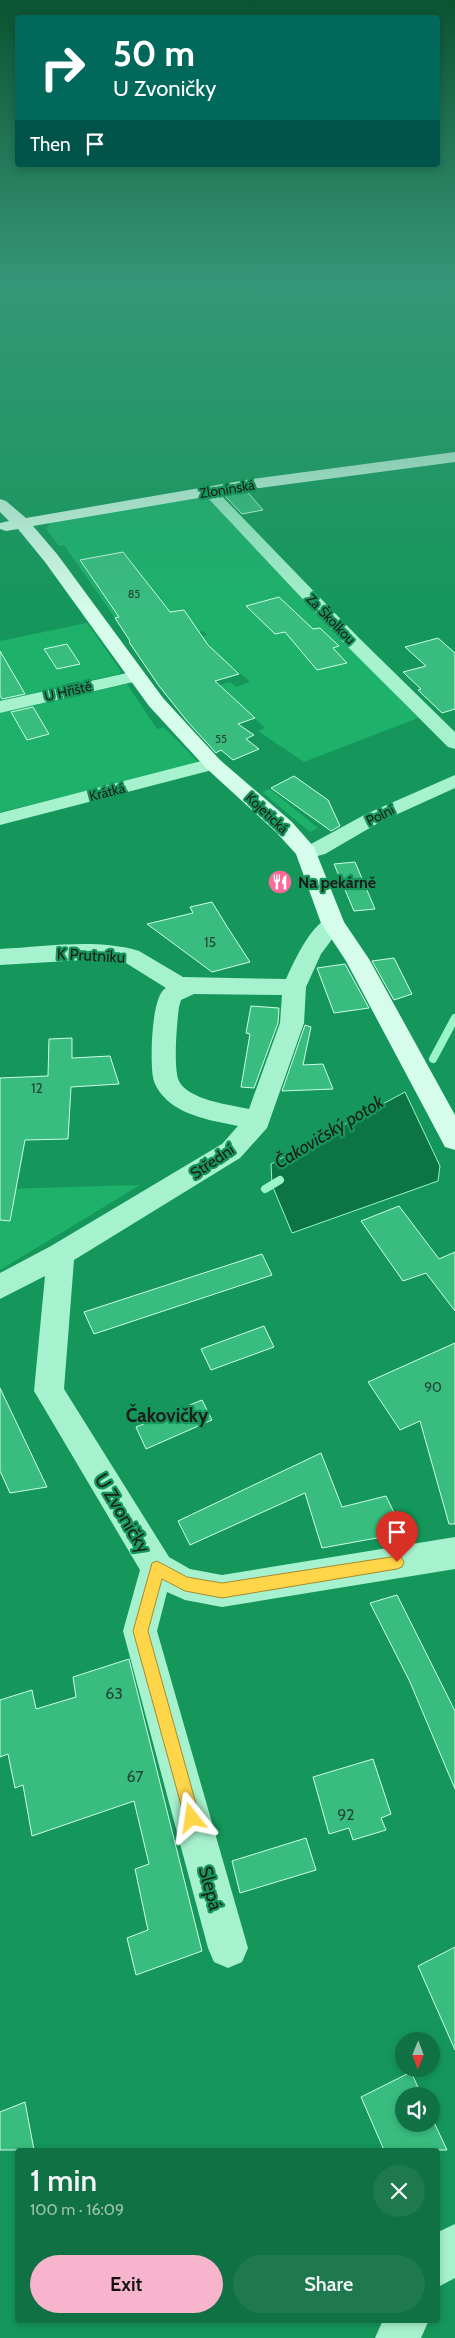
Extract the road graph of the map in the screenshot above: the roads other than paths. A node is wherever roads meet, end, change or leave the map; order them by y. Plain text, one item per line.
1 (455, 457) edge
2 (209, 492) junction
3 (0, 504) edge
4 (22, 523) junction
5 (0, 527) edge
6 (136, 676) junction
7 (0, 707) edge
8 (455, 743) edge
9 (214, 764) junction
10 (455, 781) edge
11 (0, 819) edge
12 (306, 852) junction
13 (333, 923) junction
14 (0, 957) edge
15 (191, 986) junction
16 (294, 987) junction
17 (258, 1121) junction
18 (455, 1140) edge
19 (61, 1254) junction
20 (0, 1287) edge
21 (455, 1553) edge
22 (157, 1568) junction
23 (228, 1948) dead end
24 (455, 2246) edge
25 (440, 2262) edge
26 (405, 2323) edge
27 (398, 2338) edge

1 - 2 street, Zlonínská
2 - 4 street, Zlonínská
2 - 8 street, Za Školkou
3 - 4 street, Kojetická
4 - 5 street, Zlonínská
4 - 6 street, Kojetická
6 - 7 street, U Hřiště
6 - 9 street, Kojetická
9 - 11 street, Krátká
9 - 12 street, Kojetická
10 - 12 street, Polní
12 - 13 street, Kojetická
13 - 16 street, Střední
13 - 18 street, Kojetická
14 - 15 street, K Prutníku
15 - 16 street, K Prutníku
15 - 17 street
16 - 17 street, Střední
17 - 19 street, Střední
19 - 20 street, Střední
19 - 22 street, U Zvoničky
21 - 22 street, U Zvoničky
22 - 23 street, Slepá
24 - 25 street
26 - 27 street

